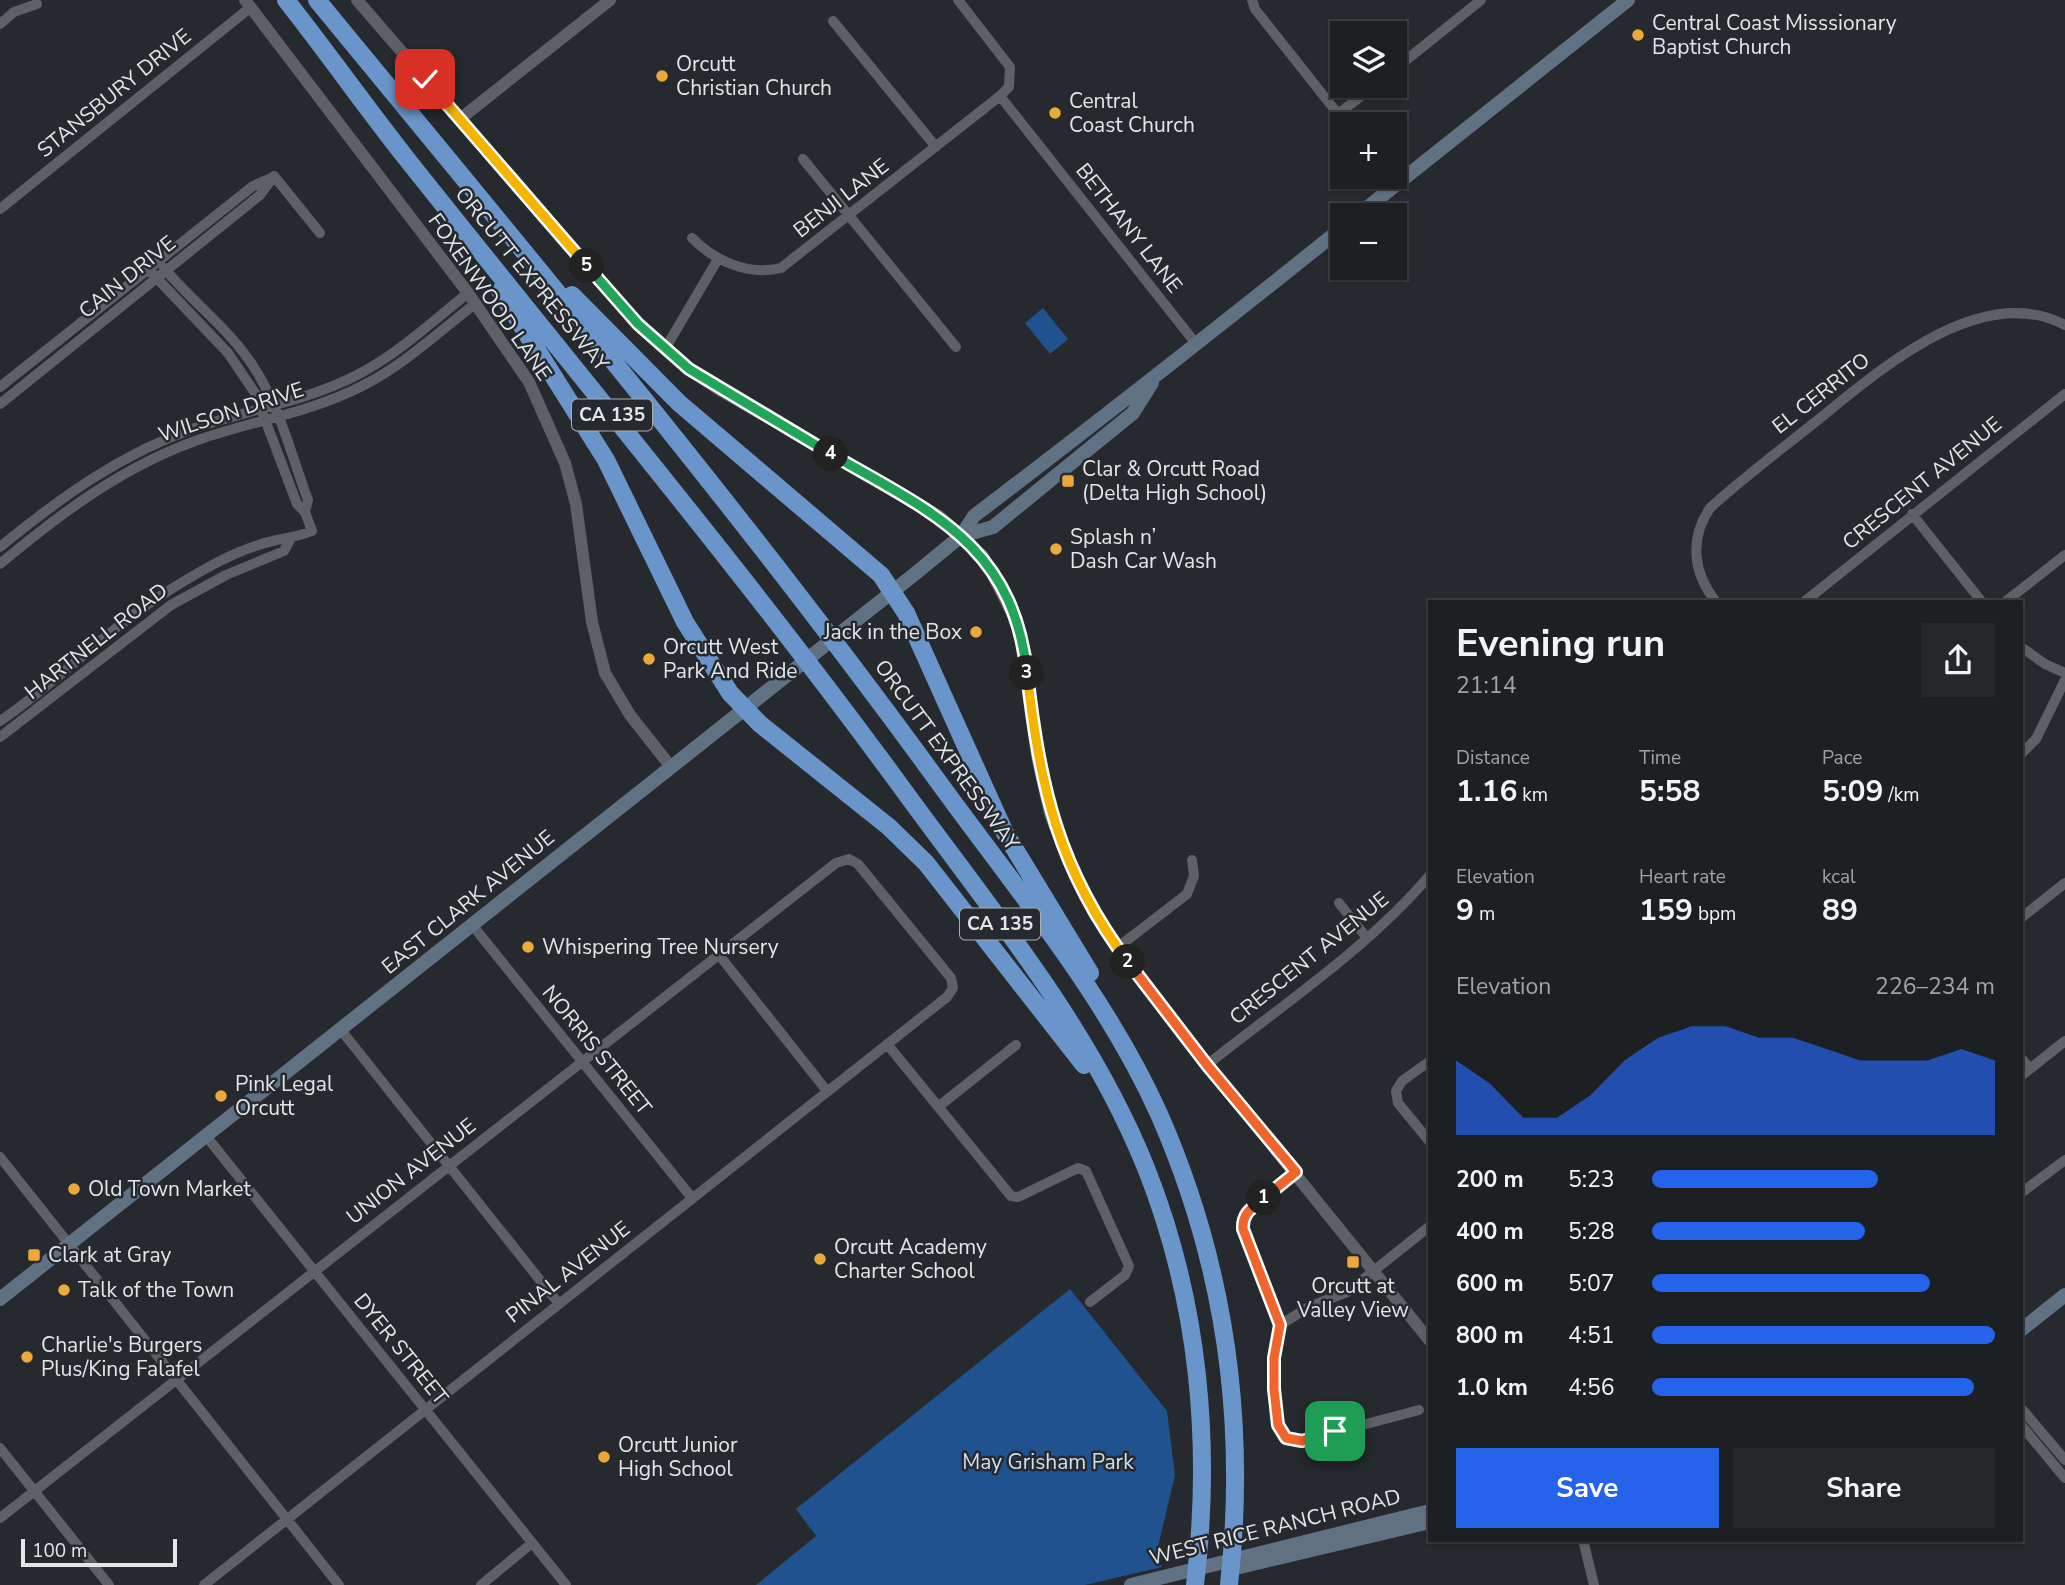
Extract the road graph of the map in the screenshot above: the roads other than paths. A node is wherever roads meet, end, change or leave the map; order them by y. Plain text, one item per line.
1 (286, 0) edge
2 (317, 0) edge
3 (357, 0) edge
4 (610, 0) edge
5 (958, 0) edge
6 (1252, 0) edge
7 (1481, 0) edge
8 (1628, 0) edge
9 (37, 4) dead end
10 (248, 4) edge
11 (833, 21) dead end
12 (0, 23) edge
13 (1407, 59) edge
14 (1000, 96) junction
15 (1359, 98) edge
16 (1336, 112) edge
17 (1341, 112) edge
18 (460, 119) junction
19 (936, 147) junction
20 (803, 159) dead end
21 (1407, 169) edge
22 (274, 176) junction
23 (472, 186) junction
24 (1383, 189) edge
25 (1370, 203) edge
26 (445, 206) junction
27 (0, 209) edge
28 (850, 216) junction
29 (320, 233) dead end
30 (692, 238) dead end
31 (1330, 238) edge
32 (718, 259) junction
33 (159, 262) junction
34 (149, 270) junction
35 (166, 271) junction
36 (157, 279) junction
37 (472, 298) junction
38 (2065, 325) edge
39 (1197, 345) junction
40 (956, 347) dead end
41 (665, 349) junction
42 (46, 351) junction
43 (54, 360) junction
44 (1154, 379) junction
45 (0, 387) edge
46 (2065, 394) edge
47 (272, 403) junction
48 (0, 404) edge
49 (261, 407) junction
50 (271, 417) junction
51 (1912, 514) junction
52 (21, 530) junction
53 (961, 536) junction
54 (29, 540) junction
55 (290, 540) junction
56 (0, 547) edge
57 (2065, 555) edge
58 (0, 564) edge
59 (893, 592) junction
60 (1715, 600) edge
61 (1806, 600) edge
62 (1980, 600) edge
63 (2008, 600) edge
64 (112, 631) junction
65 (120, 642) junction
66 (2023, 648) edge
67 (2065, 673) edge
68 (2065, 680) edge
69 (744, 709) junction
70 (13, 712) junction
71 (0, 722) edge
72 (22, 723) junction
73 (0, 737) edge
74 (2023, 752) edge
75 (671, 767) junction
76 (1192, 860) dead end
77 (1428, 877) edge
78 (2065, 883) edge
79 (1339, 903) dead end
80 (2023, 916) edge
81 (473, 926) junction
82 (1367, 938) junction
83 (1117, 948) junction
84 (719, 955) junction
85 (953, 988) joint
86 (341, 1030) junction
87 (2065, 1041) edge
88 (887, 1044) junction
89 (1016, 1045) dead end
90 (1131, 1058) junction
91 (582, 1062) junction
92 (1428, 1062) edge
93 (1207, 1065) junction
94 (2026, 1072) edge
95 (827, 1091) junction
96 (938, 1107) junction
97 (206, 1136) junction
98 (1428, 1140) edge
99 (0, 1157) edge
100 (2065, 1160) edge
101 (450, 1166) junction
102 (1146, 1168) junction
103 (1296, 1172) junction
104 (2023, 1192) edge
105 (692, 1198) junction
106 (1428, 1228) edge
107 (69, 1245) junction
108 (1374, 1271) junction
109 (314, 1272) junction
110 (2065, 1286) edge
111 (2065, 1295) edge
112 (0, 1299) edge
113 (1090, 1302) dead end
114 (559, 1304) junction
115 (2023, 1319) edge
116 (1280, 1325) junction
117 (2023, 1328) edge
118 (1428, 1338) edge
119 (176, 1380) junction
120 (425, 1410) junction
121 (1419, 1410) dead end
122 (2023, 1410) edge
123 (2023, 1427) edge
124 (0, 1448) edge
125 (2065, 1460) edge
126 (2065, 1478) edge
127 (34, 1491) junction
128 (1428, 1511) edge
129 (0, 1518) edge
130 (287, 1519) junction
131 (1428, 1522) edge
132 (1583, 1542) edge
133 (532, 1544) junction
134 (109, 1585) edge
135 (204, 1585) edge
136 (339, 1585) edge
137 (481, 1585) edge
138 (566, 1585) edge
139 (1131, 1585) edge
140 (1167, 1585) edge
141 (1195, 1585) edge
142 (1229, 1585) edge
143 (1594, 1585) edge

1 - 26 highway, ORCUTT EXPRESSWAY / CA 135
2 - 23 highway, ORCUTT EXPRESSWAY / CA 135
3 - 18 street
4 - 18 street
5 - 14 street
6 - 16 street
7 - 13 street
8 - 21 main road
9 - 12 street
10 - 27 street, STANSBURY DRIVE
10 - 37 street, FOXENWOOD LANE
11 - 19 street
14 - 19 street, BENJI LANE
14 - 39 street, BETHANY LANE
15 - 17 street
18 - 41 street
19 - 28 street, BENJI LANE
20 - 28 street
22 - 29 street
22 - 33 street, CAIN DRIVE
22 - 35 street, CAIN DRIVE
23 - 59 highway
23 - 90 highway, ORCUTT EXPRESSWAY / CA 135
24 - 25 main road
26 - 69 highway
26 - 102 highway, ORCUTT EXPRESSWAY / CA 135
28 - 32 street, BENJI LANE
28 - 40 street
30 - 32 street, BENJI LANE
31 - 39 main road, EAST CLARK AVENUE
32 - 41 street
33 - 34 street, CAIN DRIVE
33 - 35 street, HARTNELL ROAD
34 - 36 street, HARTNELL ROAD
34 - 42 street, CAIN DRIVE
35 - 36 street, CAIN DRIVE
35 - 47 street, HARTNELL ROAD
36 - 43 street, CAIN DRIVE
36 - 49 street, HARTNELL ROAD
37 - 47 street, WILSON DRIVE
37 - 50 street, WILSON DRIVE
37 - 75 street, FOXENWOOD LANE
38 - 60 street, EL CERRITO
39 - 44 main road, EAST CLARK AVENUE
41 - 53 street
42 - 43 street
42 - 45 street, CAIN DRIVE
43 - 48 street, CAIN DRIVE
44 - 53 main road, EAST CLARK AVENUE
44 - 53 main road, EAST CLARK AVENUE
46 - 51 street, CRESCENT AVENUE
47 - 49 street, WILSON DRIVE
47 - 50 street, HARTNELL ROAD
49 - 50 street, HARTNELL ROAD
49 - 52 street, WILSON DRIVE
50 - 54 street, WILSON DRIVE
50 - 55 street, HARTNELL ROAD
51 - 61 street, CRESCENT AVENUE
51 - 62 street
52 - 54 street
52 - 56 street, WILSON DRIVE
53 - 59 main road, EAST CLARK AVENUE
53 - 83 street
54 - 58 street, WILSON DRIVE
55 - 64 street, HARTNELL ROAD
55 - 65 street, HARTNELL ROAD
57 - 63 street
59 - 69 main road, EAST CLARK AVENUE
59 - 90 highway
64 - 65 street
64 - 70 street, HARTNELL ROAD
65 - 72 street, HARTNELL ROAD
66 - 67 street
68 - 74 street
69 - 75 main road, EAST CLARK AVENUE
69 - 102 highway
70 - 71 street, HARTNELL ROAD
70 - 72 street
72 - 73 street, HARTNELL ROAD
75 - 81 main road, EAST CLARK AVENUE
76 - 83 street
77 - 82 street, CRESCENT AVENUE
78 - 80 street
79 - 82 street
81 - 86 main road, EAST CLARK AVENUE
81 - 91 street, NORRIS STREET
82 - 93 street, CRESCENT AVENUE
83 - 93 street
84 - 85 street, UNION AVENUE
84 - 91 street, UNION AVENUE
84 - 95 street
85 - 88 street, PINAL AVENUE
86 - 97 main road, EAST CLARK AVENUE
86 - 101 street
87 - 94 street
88 - 95 street, PINAL AVENUE
88 - 96 street
89 - 96 street
90 - 142 highway, ORCUTT EXPRESSWAY / CA 135
91 - 101 street, UNION AVENUE
91 - 105 street, NORRIS STREET
92 - 98 street
93 - 103 street
95 - 105 street, PINAL AVENUE
96 - 113 street
97 - 107 main road, EAST CLARK AVENUE
97 - 109 street, DYER STREET
99 - 107 street
100 - 104 street
101 - 109 street, UNION AVENUE
101 - 114 street
102 - 141 highway, ORCUTT EXPRESSWAY / CA 135
103 - 108 street
103 - 116 street
105 - 114 street, PINAL AVENUE
106 - 108 street
107 - 112 main road, EAST CLARK AVENUE
107 - 119 street
108 - 116 street
108 - 118 street
109 - 119 street, UNION AVENUE
109 - 120 street, DYER STREET
110 - 115 main road
111 - 117 main road
114 - 120 street, PINAL AVENUE
116 - 121 street
119 - 127 street, UNION AVENUE
119 - 130 street
120 - 130 street, PINAL AVENUE
120 - 133 street, DYER STREET
122 - 125 street
123 - 126 street
124 - 127 street
127 - 129 street, UNION AVENUE
127 - 134 street
128 - 139 main road, WEST RICE RANCH ROAD
130 - 135 street, PINAL AVENUE
130 - 136 street
131 - 140 main road, WEST RICE RANCH ROAD
132 - 143 street
133 - 137 street
133 - 138 street, DYER STREET

